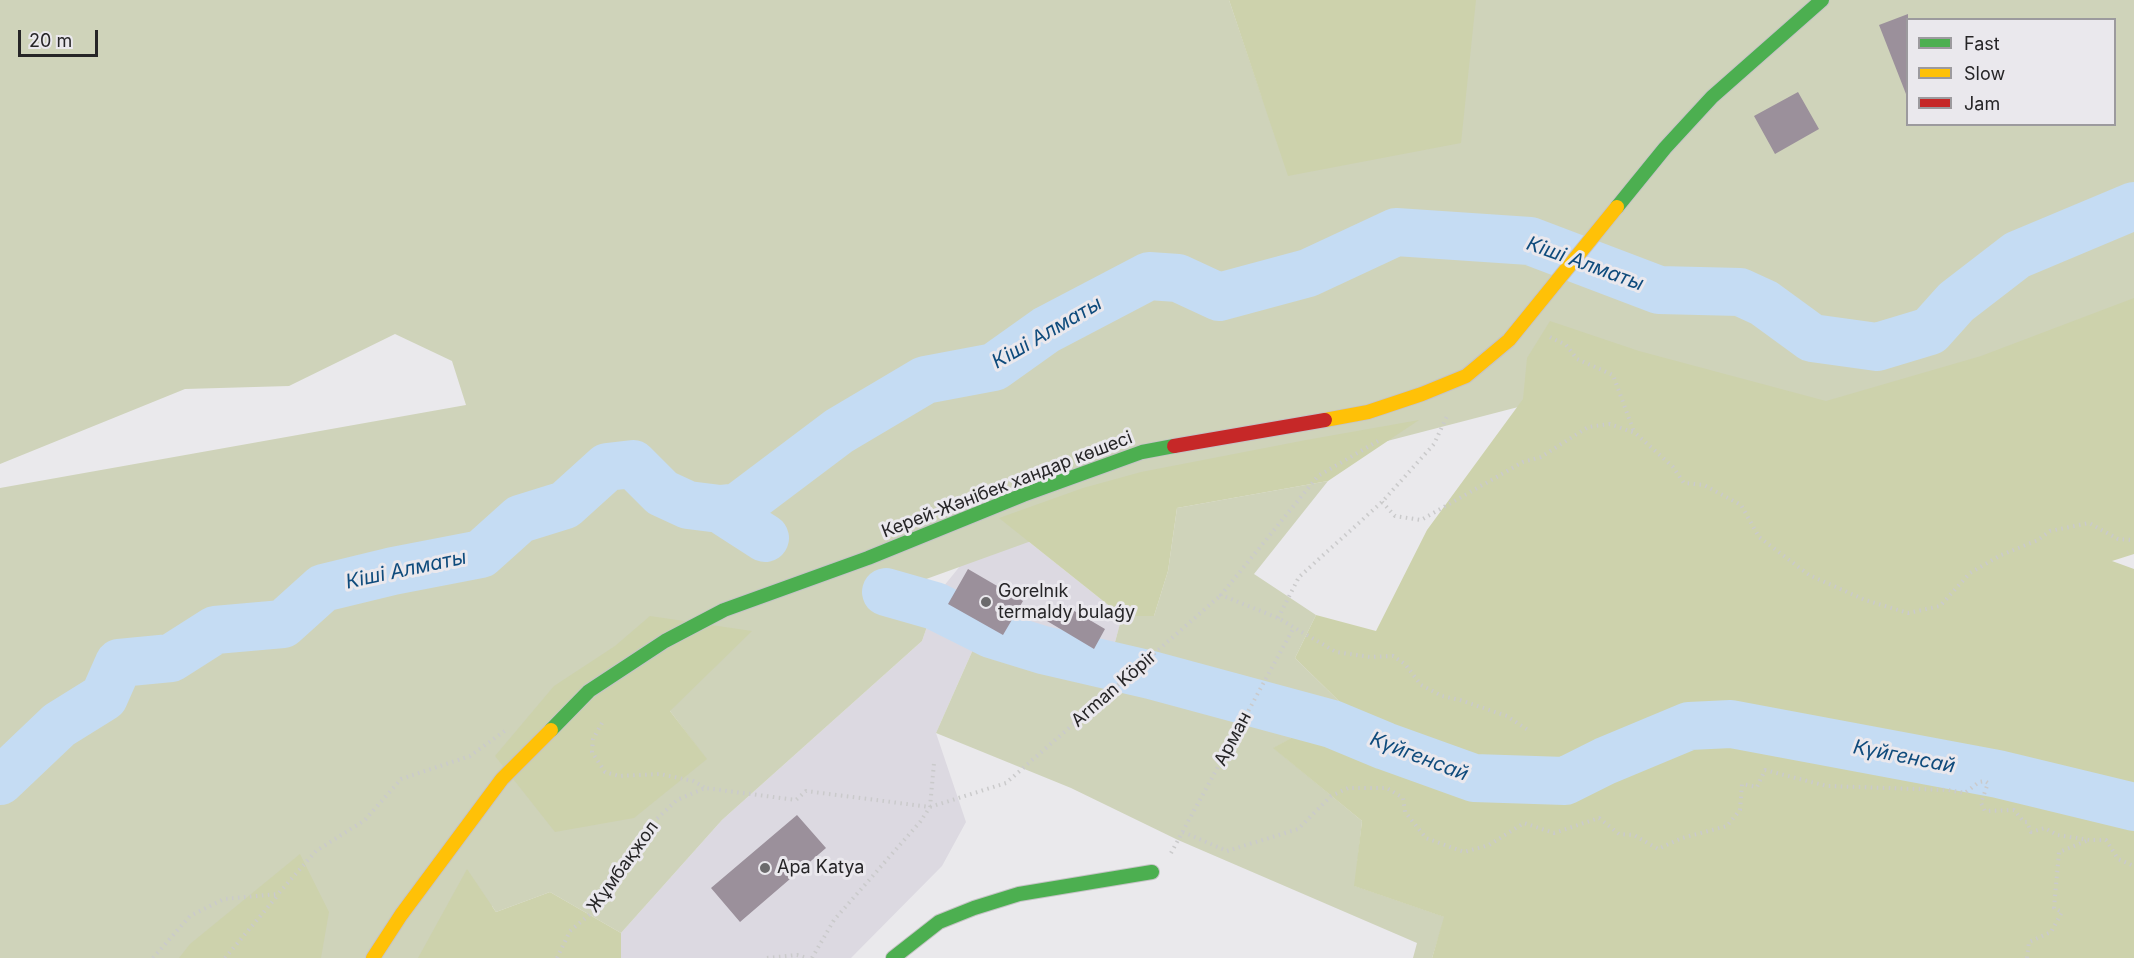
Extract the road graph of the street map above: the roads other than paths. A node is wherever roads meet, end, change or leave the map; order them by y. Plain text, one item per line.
1 (1822, 0) edge
2 (1152, 872) dead end
3 (373, 958) edge
4 (893, 958) edge

1 - 3 street, Керей-Жәнібек хандар көшесі
2 - 4 street

